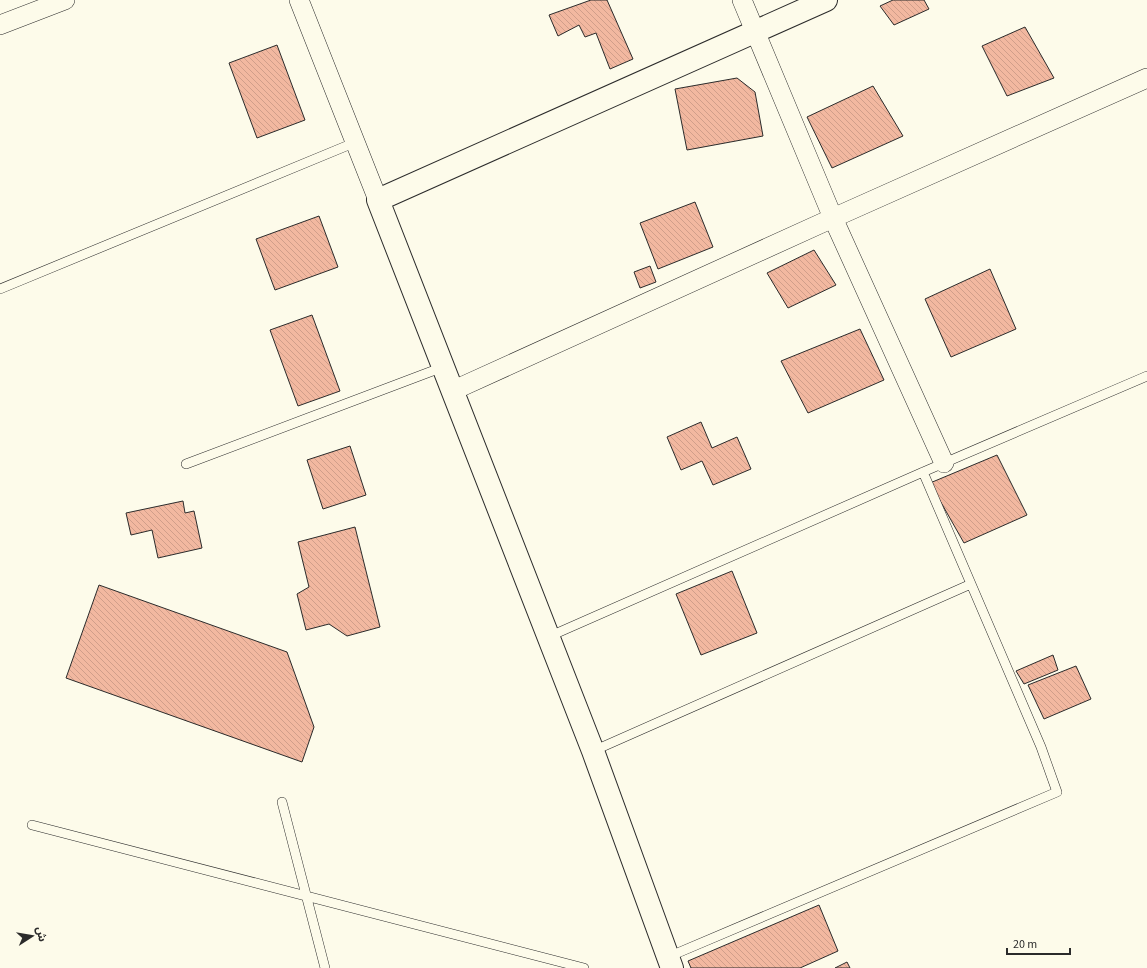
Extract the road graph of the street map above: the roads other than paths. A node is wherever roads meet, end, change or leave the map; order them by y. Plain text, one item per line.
1 (65, 0) edge
2 (299, 0) edge
3 (742, 0) edge
4 (826, 0) edge
5 (0, 26) edge
6 (755, 31) junction
7 (1147, 78) edge
8 (356, 142) junction
9 (378, 200) junction
10 (833, 218) junction
11 (0, 289) edge
12 (443, 367) junction
13 (1147, 376) edge
14 (452, 391) junction
15 (186, 464) dead end
16 (944, 464) junction
17 (922, 472) junction
18 (971, 584) junction
19 (548, 637) junction
20 (593, 751) junction
21 (282, 802) dead end
22 (32, 825) dead end
23 (306, 896) junction
24 (670, 963) edge
25 (325, 968) edge
26 (584, 968) edge

1 - 5 street
2 - 8 street
3 - 6 street
4 - 6 street
6 - 9 street
6 - 10 street
7 - 10 street
8 - 9 street
8 - 11 lane
9 - 12 street
10 - 14 street
10 - 16 street
12 - 14 street
12 - 15 lane
13 - 16 lane
14 - 19 street
16 - 17 lane
17 - 18 lane
17 - 19 lane
18 - 20 lane
18 - 24 lane
19 - 20 street
20 - 24 street
21 - 23 lane
22 - 23 lane
23 - 25 lane
23 - 26 lane

